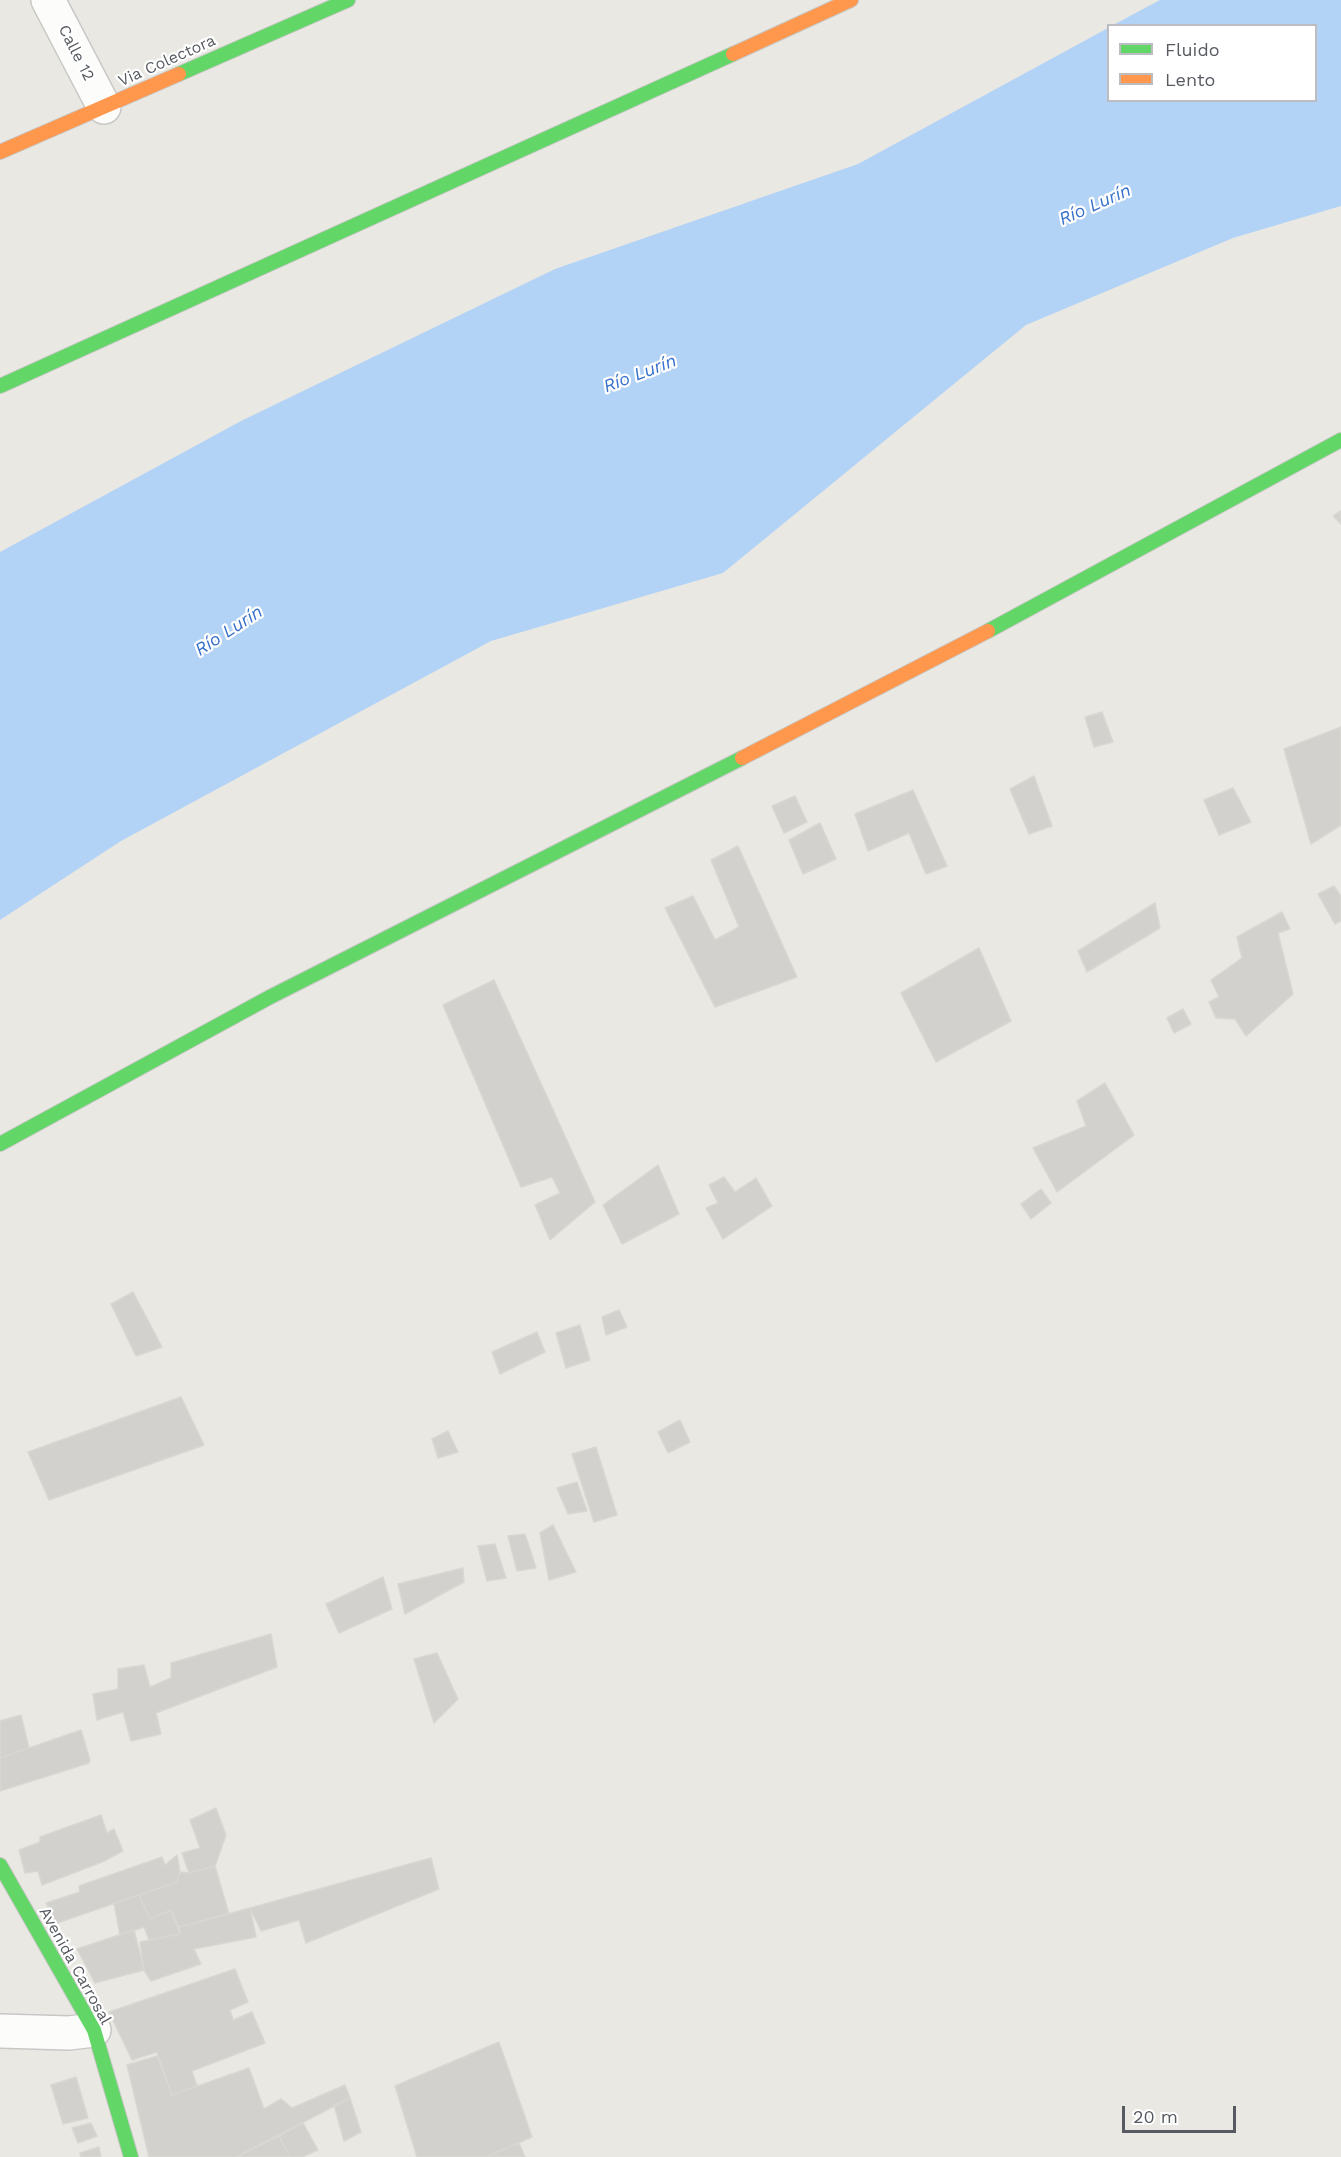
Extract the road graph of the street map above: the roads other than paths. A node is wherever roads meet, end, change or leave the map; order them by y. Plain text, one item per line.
1 (48, 0) edge
2 (851, 0) edge
3 (342, 1) edge
4 (104, 107) junction
5 (0, 152) edge
6 (0, 386) edge
7 (1341, 440) edge
8 (0, 1144) edge
9 (0, 1864) edge
10 (94, 2030) junction
11 (0, 2031) edge
12 (131, 2157) edge

1 - 4 street, Calle 12
2 - 6 street
3 - 4 street, Via Colectora
4 - 5 street, Via Colectora
7 - 8 street
9 - 10 street, Avenida Carrosal
10 - 11 street
10 - 12 street, Avenida Carrosal

